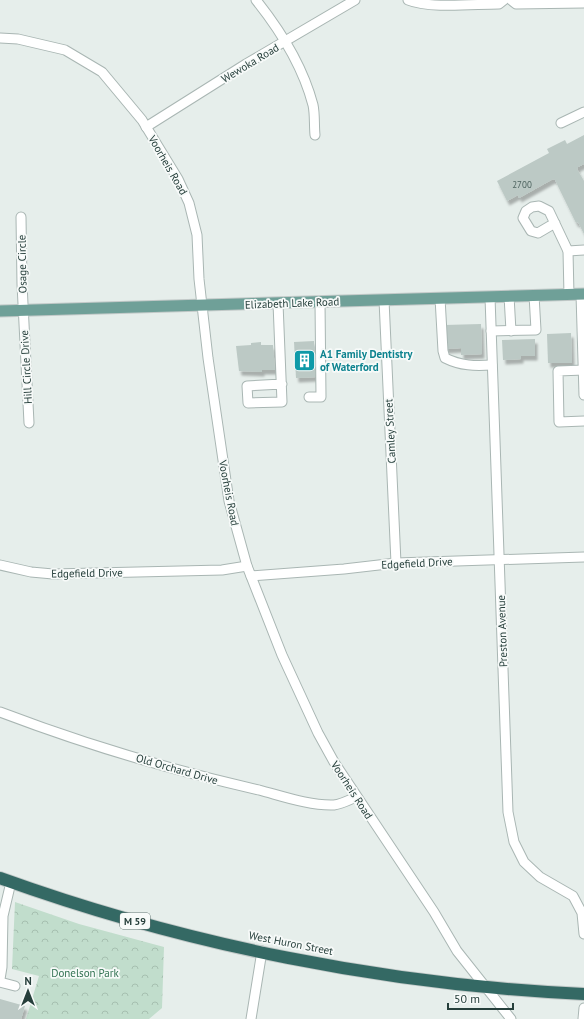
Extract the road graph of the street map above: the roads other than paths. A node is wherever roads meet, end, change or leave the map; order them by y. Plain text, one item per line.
1 (256, 0) edge
2 (354, 0) edge
3 (504, 0) edge
4 (414, 1) edge
5 (435, 2) edge
6 (513, 2) edge
7 (584, 3) edge
8 (0, 38) edge
9 (284, 42) junction
10 (584, 112) edge
11 (561, 123) dead end
12 (146, 127) junction
13 (315, 135) dead end
14 (21, 217) dead end
15 (555, 223) dead end
16 (584, 250) edge
17 (568, 251) junction
18 (569, 294) junction
19 (582, 294) edge
20 (534, 295) junction
21 (509, 296) junction
22 (490, 297) junction
23 (440, 298) junction
24 (384, 300) junction
25 (320, 302) junction
26 (278, 303) junction
27 (202, 305) junction
28 (23, 310) junction
29 (0, 311) edge
30 (511, 330) junction
31 (491, 331) junction
32 (492, 365) junction
33 (584, 370) edge
34 (282, 384) dead end
35 (584, 395) edge
36 (309, 397) dead end
37 (584, 421) edge
38 (29, 424) dead end
39 (584, 557) edge
40 (500, 559) junction
41 (396, 563) junction
42 (0, 565) edge
43 (247, 566) junction
44 (251, 576) junction
45 (0, 712) edge
46 (356, 797) junction
47 (6, 880) edge
48 (584, 934) edge
49 (1, 948) edge
50 (262, 951) junction
51 (0, 979) edge
52 (0, 982) edge
53 (15, 986) dead end
54 (484, 986) junction
55 (584, 994) edge
56 (584, 1008) edge
57 (251, 1019) edge
58 (511, 1019) edge
59 (583, 1019) edge

1 - 9 street
2 - 9 street, Wewoka Road
3 - 5 street
4 - 5 street
6 - 7 street
8 - 12 street, Voorheis Road
9 - 12 street, Wewoka Road
9 - 13 street
10 - 11 street
12 - 27 street, Voorheis Road
14 - 28 street, Osage Circle
15 - 17 street
16 - 17 street
17 - 18 street
18 - 19 main road, Elizabeth Lake Road
18 - 20 main road, Elizabeth Lake Road
19 - 33 street
20 - 21 main road, Elizabeth Lake Road
20 - 30 street
21 - 22 main road, Elizabeth Lake Road
21 - 30 street
22 - 23 main road, Elizabeth Lake Road
22 - 31 street, Preston Avenue
23 - 24 main road, Elizabeth Lake Road
23 - 32 street
24 - 25 main road, Elizabeth Lake Road
24 - 41 street, Camley Street
25 - 26 main road, Elizabeth Lake Road
25 - 36 street
26 - 27 main road, Elizabeth Lake Road
26 - 34 street
27 - 28 main road, Elizabeth Lake Road
27 - 43 street, Voorheis Road
28 - 29 main road, Elizabeth Lake Road
28 - 38 street, Hill Circle Drive
30 - 31 street
31 - 32 street, Preston Avenue
32 - 40 street, Preston Avenue
33 - 35 street
33 - 37 street
39 - 40 street, Edgefield Drive
40 - 41 street, Edgefield Drive
40 - 48 street, Preston Avenue
41 - 44 street, Edgefield Drive
42 - 43 street, Edgefield Drive
43 - 44 street, Voorheis Road
44 - 46 street, Voorheis Road
45 - 46 street, Old Orchard Drive
46 - 54 street, Voorheis Road
47 - 49 street
47 - 50 highway, West Huron Street / M 59
49 - 51 street
50 - 54 highway, West Huron Street / M 59
50 - 57 street
52 - 53 street
54 - 55 highway, West Huron Street / M 59
54 - 58 street, Voorheis Road
56 - 59 street

